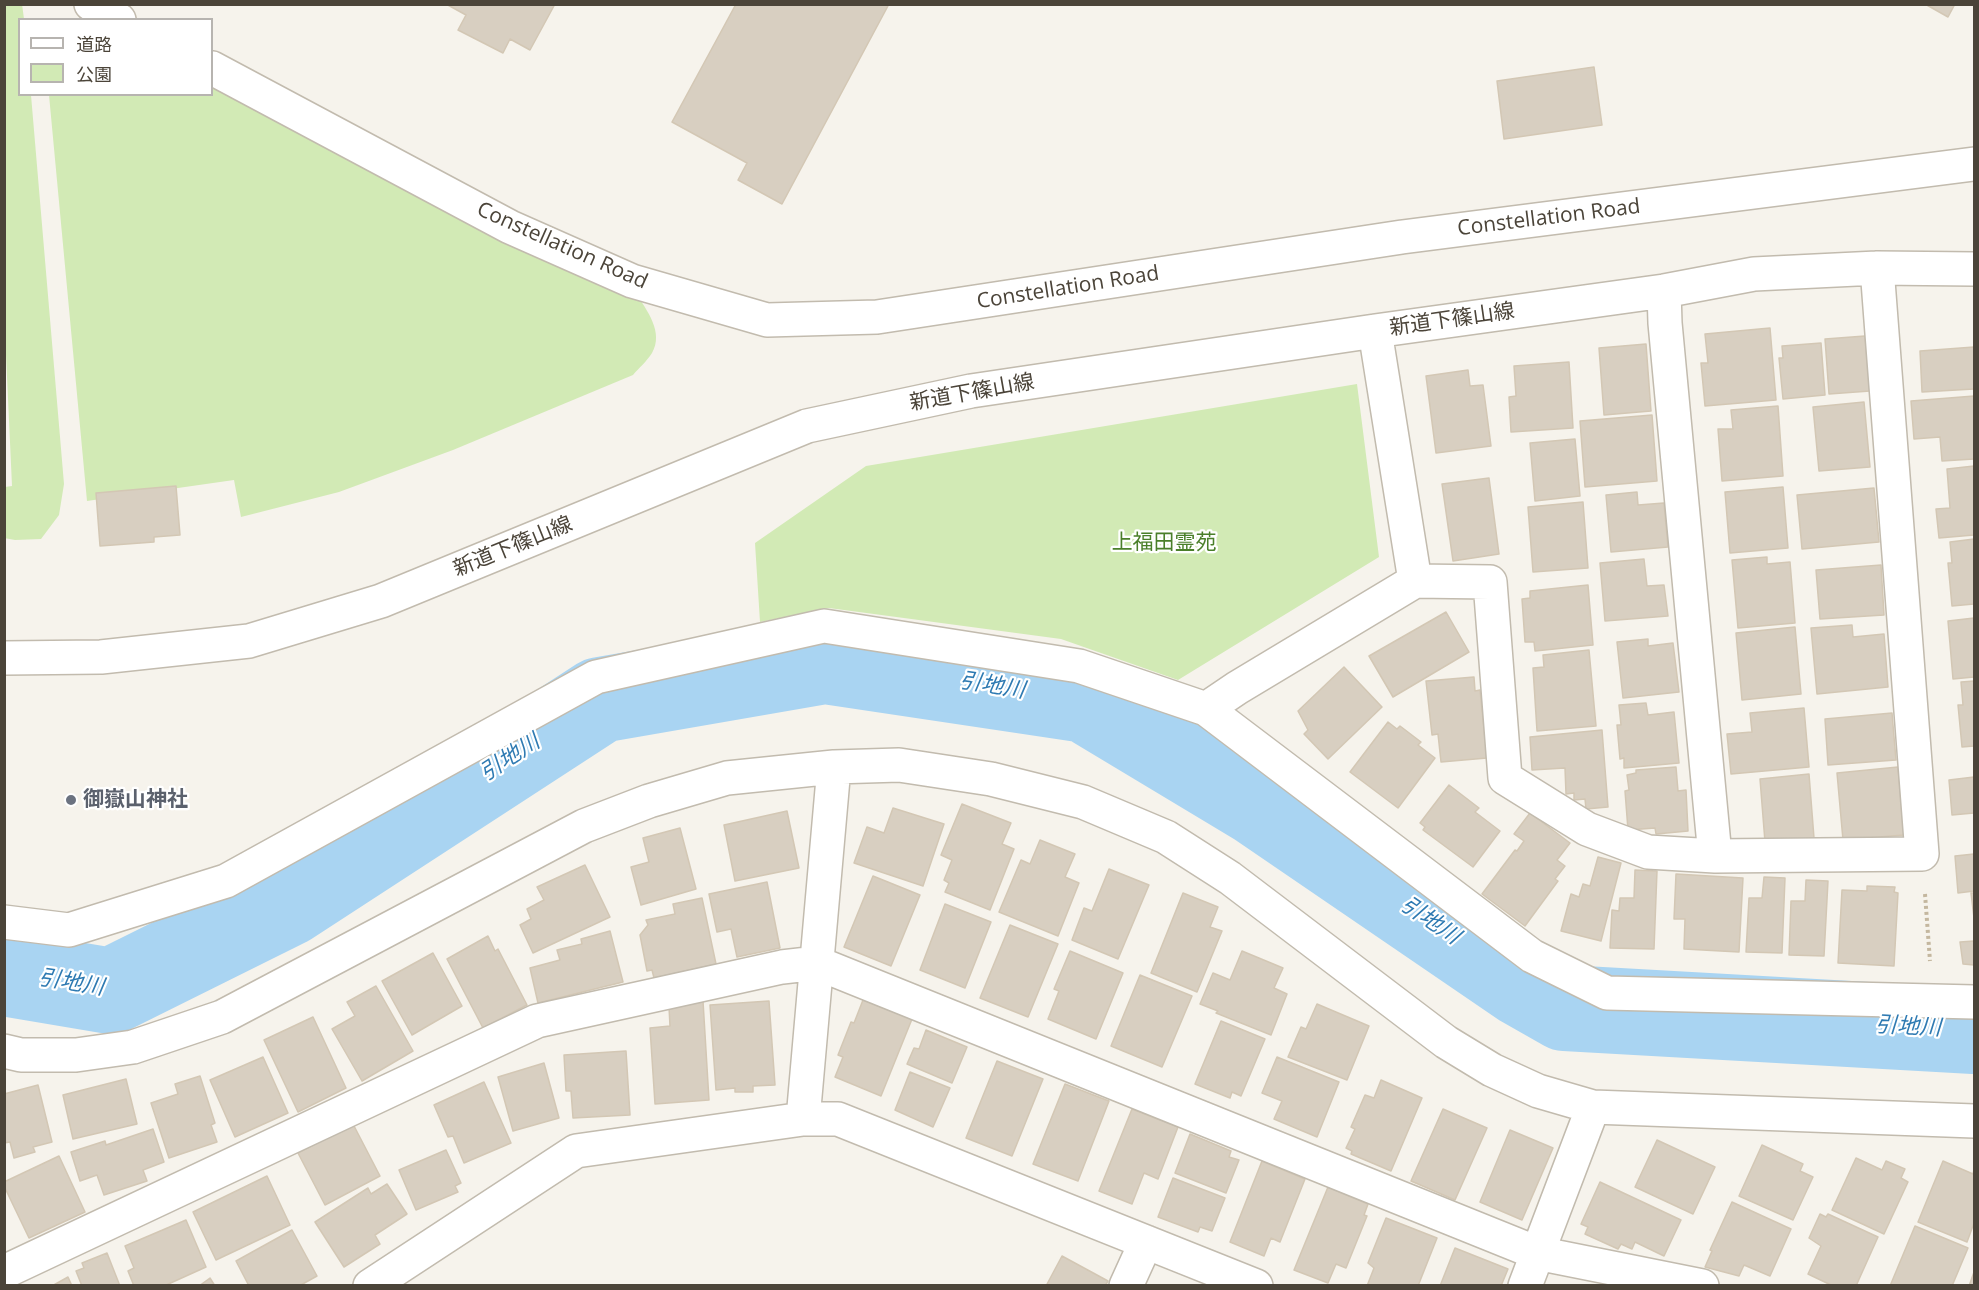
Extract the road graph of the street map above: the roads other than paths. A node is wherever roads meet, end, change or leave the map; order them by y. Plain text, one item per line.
1 (91, 4) edge
2 (116, 18) edge
3 (213, 69) edge
4 (1974, 164) edge
5 (1877, 268) junction
6 (1974, 269) edge
7 (1664, 291) junction
8 (1375, 331) junction
9 (1415, 581) junction
10 (4, 658) edge
11 (1206, 709) junction
12 (834, 767) junction
13 (1715, 856) junction
14 (4, 922) edge
15 (816, 963) junction
16 (1974, 1002) edge
17 (4, 1051) edge
18 (1593, 1107) junction
19 (803, 1119) junction
20 (1974, 1121) edge
21 (1146, 1242) junction
22 (1538, 1253) junction
23 (4, 1272) edge
24 (10, 1286) edge
25 (370, 1286) edge
26 (1126, 1286) edge
27 (1256, 1286) edge
28 (1526, 1286) edge
29 (1702, 1286) edge

1 - 2 street
3 - 4 street, Constellation Road
5 - 6 street, 新道下篠山線
5 - 7 street, 新道下篠山線
5 - 13 street
7 - 8 street, 新道下篠山線
7 - 13 street
8 - 9 street
8 - 10 street, 新道下篠山線
9 - 11 street
9 - 13 street
11 - 14 street
11 - 16 street
12 - 15 street
12 - 17 street
12 - 18 street
15 - 19 street
15 - 22 street
15 - 23 street
18 - 20 street
18 - 22 street
19 - 21 street
19 - 25 street
21 - 26 street
21 - 27 street
22 - 28 street
22 - 29 street
23 - 24 street

